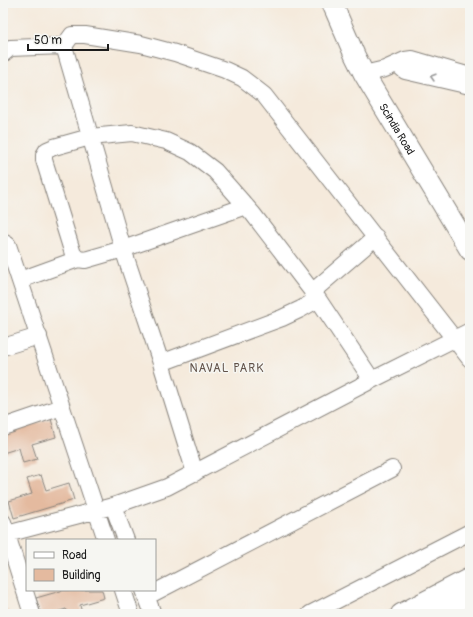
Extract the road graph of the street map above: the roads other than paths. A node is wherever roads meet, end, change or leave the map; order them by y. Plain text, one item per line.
1 (339, 3) edge
2 (64, 46) junction
3 (3, 54) edge
4 (397, 64) junction
5 (370, 72) junction
6 (470, 76) edge
7 (470, 86) edge
8 (395, 114) junction
9 (90, 137) junction
10 (246, 206) junction
11 (470, 228) edge
12 (376, 237) junction
13 (3, 242) edge
14 (123, 249) junction
15 (470, 250) edge
16 (78, 259) junction
17 (20, 280) junction
18 (315, 295) junction
19 (470, 331) edge
20 (39, 336) junction
21 (455, 338) junction
22 (3, 347) edge
23 (470, 359) edge
24 (161, 363) junction
25 (372, 380) junction
26 (62, 407) junction
27 (3, 427) edge
28 (392, 469) dead end
29 (195, 474) junction
30 (113, 506) junction
31 (96, 510) junction
32 (4, 530) edge
33 (470, 532) edge
34 (106, 539) edge
35 (126, 539) edge
36 (470, 578) edge
37 (156, 587) edge
38 (123, 591) edge
39 (145, 593) edge
40 (470, 595) edge
41 (444, 607) edge
42 (32, 614) edge
43 (131, 614) edge
44 (153, 614) edge
45 (310, 614) edge
46 (401, 614) edge

1 - 5 main road, Scindia Road
2 - 3 street
2 - 9 street
2 - 12 street
4 - 5 street
4 - 6 street
7 -> 4 street
5 - 8 main road, Scindia Road
8 - 11 main road, Scindia Road
8 - 15 main road, Scindia Road
9 - 10 street
9 - 14 street
9 - 16 street
10 - 14 street
10 - 18 street
12 - 18 street
12 - 21 street
13 - 17 street
14 - 16 street
14 - 24 street
16 - 17 street
17 - 20 street
18 - 24 street
18 - 25 street
19 - 21 street
20 - 22 street
20 - 26 street
21 - 23 street
21 - 25 street
24 - 29 street
25 - 29 street
26 - 27 street
26 - 31 street
28 - 37 street
29 - 30 street
30 - 31 street
30 - 35 street
31 - 32 street
31 - 34 street
32 - 42 street
33 - 45 street
36 - 41 main road
38 - 43 street
39 - 44 street
40 - 41 main road
41 - 46 main road

